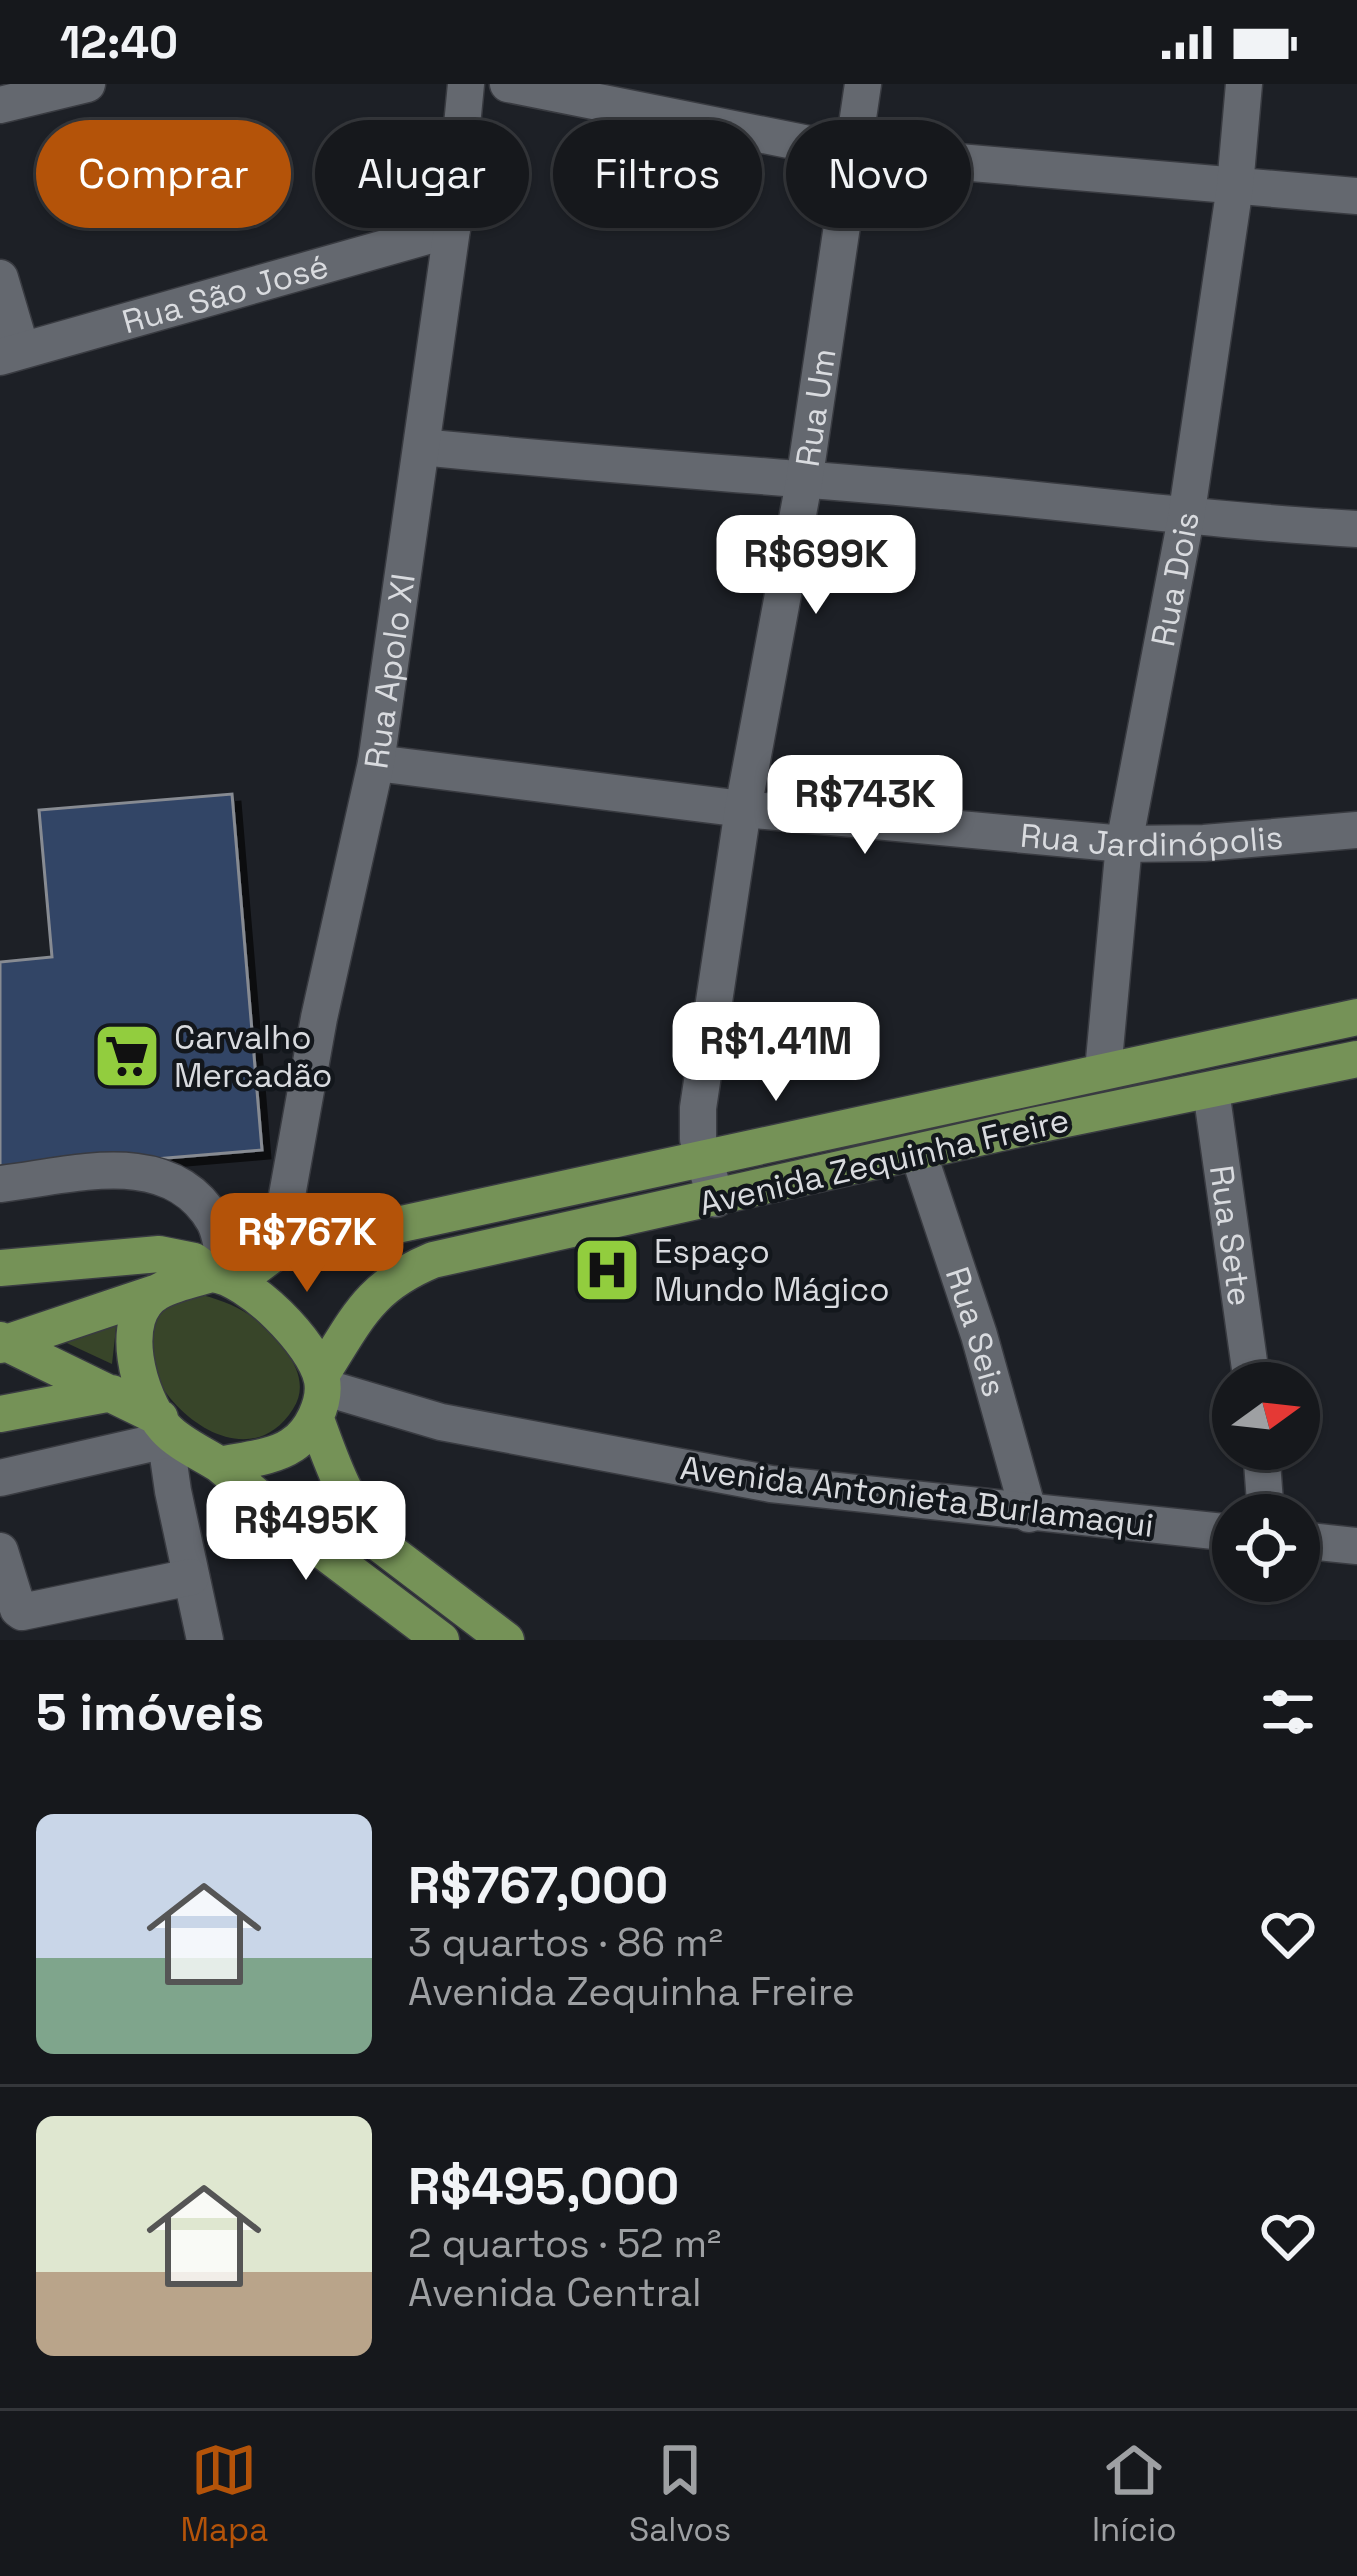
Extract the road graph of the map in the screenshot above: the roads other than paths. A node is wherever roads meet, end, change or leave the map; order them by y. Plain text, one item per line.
1 (87, 84) edge
2 (466, 84) edge
3 (508, 84) edge
4 (863, 84) edge
5 (1244, 84) edge
6 (0, 105) edge
7 (858, 120) edge
8 (786, 139) edge
9 (971, 163) edge
10 (1235, 186) junction
11 (1357, 196) edge
12 (843, 228) edge
13 (452, 229) junction
14 (0, 278) edge
15 (11, 353) edge
16 (422, 447) junction
17 (804, 482) junction
18 (1186, 518) junction
19 (1357, 529) edge
20 (376, 763) junction
21 (743, 809) junction
22 (1357, 830) edge
23 (1124, 844) junction
24 (1357, 1017) edge
25 (1357, 1059) edge
26 (1103, 1071) junction
27 (1211, 1090) junction
28 (918, 1152) junction
29 (704, 1156) junction
30 (0, 1184) edge
31 (716, 1199) junction
32 (278, 1251) junction
33 (0, 1268) edge
34 (225, 1276) junction
35 (155, 1293) junction
36 (2, 1343) edge
37 (1249, 1362) edge
38 (112, 1393) junction
39 (320, 1394) junction
40 (0, 1414) edge
41 (163, 1428) junction
42 (220, 1465) junction
43 (0, 1478) edge
44 (1029, 1514) junction
45 (1212, 1531) edge
46 (1320, 1542) edge
47 (1357, 1546) edge
48 (0, 1551) edge
49 (191, 1576) junction
50 (205, 1640) edge
51 (441, 1640) edge
52 (506, 1640) edge

1 - 6 street
2 - 13 street, Rua Apolo XI
3 - 8 street
4 - 7 street, Rua Um
5 - 10 street, Rua Dois
9 - 10 street
10 - 11 street
10 - 18 street, Rua Dois
12 - 17 street, Rua Um
13 - 15 street, Rua São José
13 - 16 street, Rua Apolo XI
14 - 15 street
16 - 17 street
16 - 20 street, Rua Apolo XI
17 - 18 street
17 - 21 street, Rua Um
18 - 19 street
18 - 23 street, Rua Dois
20 - 21 street, Rua Jardinópolis
20 - 32 street, Rua Apolo XI
21 - 23 street, Rua Jardinópolis
21 - 29 street, Rua Um
22 - 23 street, Rua Jardinópolis
23 - 26 street, Rua Dois
24 - 26 main road, Avenida Zequinha Freire
25 - 27 main road, Avenida Zequinha Freire
26 - 29 main road, Avenida Zequinha Freire
27 - 28 main road, Avenida Zequinha Freire
27 - 37 street, Rua Sete
28 - 31 main road, Avenida Zequinha Freire
28 - 44 street, Rua Seis
29 - 31 street, Rua Um
29 - 32 main road, Avenida Zequinha Freire
30 - 34 street
31 - 39 main road, Avenida Zequinha Freire
32 - 34 main road, Avenida Zequinha Freire
33 - 34 main road
34 - 35 main road
34 - 39 main road
35 - 36 main road
35 - 41 main road
36 - 38 main road
38 - 40 main road
38 - 41 main road
39 - 42 main road
39 - 44 street, Avenida Antonieta Burlamaqui
39 - 52 main road
41 - 42 main road
41 - 43 street
41 - 49 street
42 - 51 main road
44 - 45 street, Avenida Antonieta Burlamaqui
46 - 47 street
48 - 49 street
49 - 50 street

